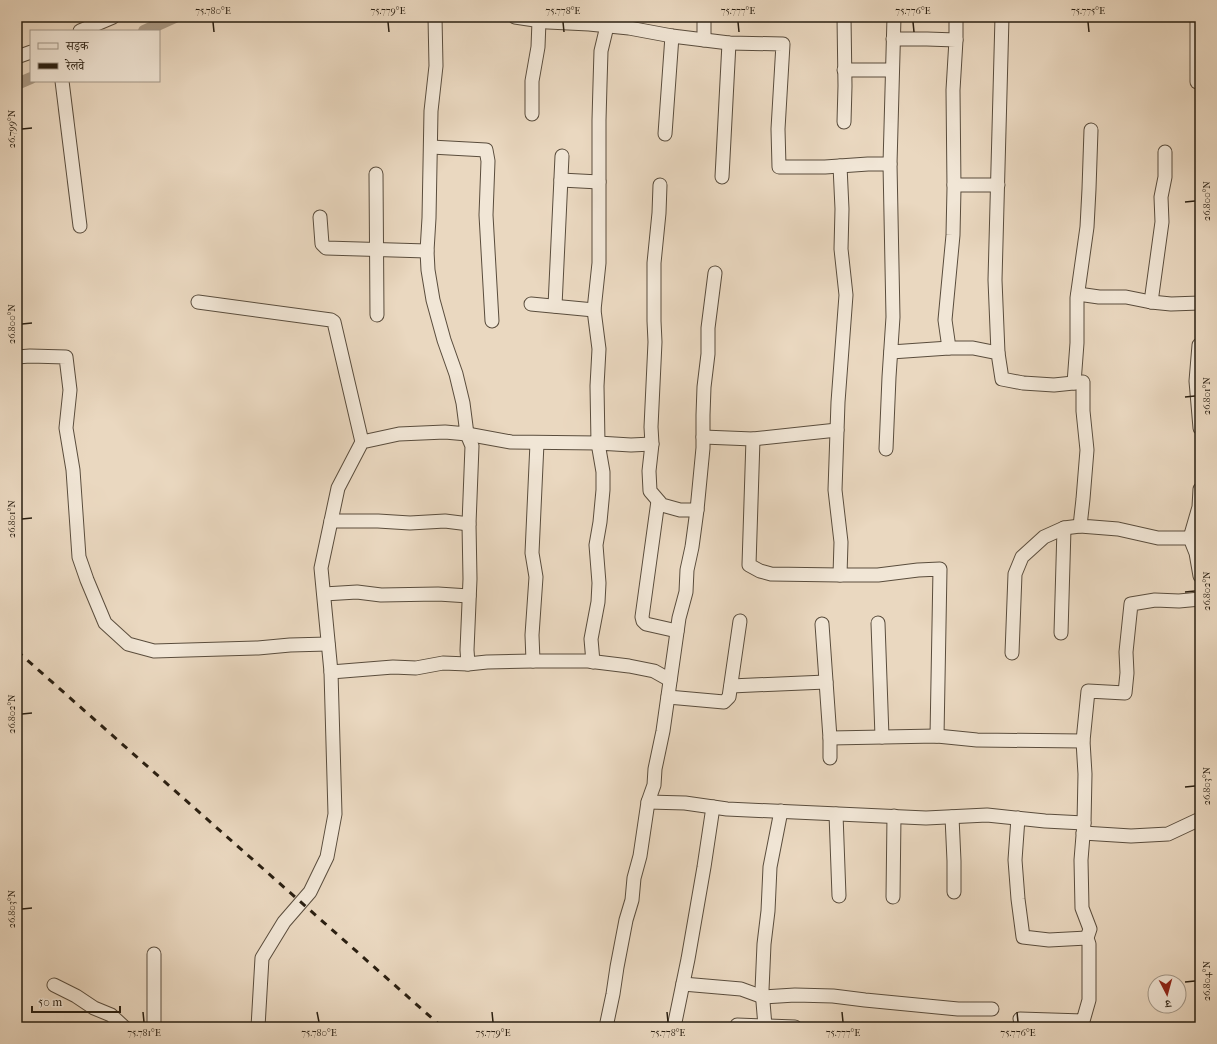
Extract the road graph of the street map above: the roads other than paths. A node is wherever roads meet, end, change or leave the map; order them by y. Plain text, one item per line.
1 (113, 17) edge
2 (434, 17) edge
3 (515, 17) edge
4 (704, 17) edge
5 (844, 17) edge
6 (894, 17) edge
7 (956, 17) edge
8 (1002, 17) edge
9 (1197, 17) edge
10 (540, 21) junction
11 (607, 21) edge
12 (82, 30) edge
13 (672, 36) junction
14 (893, 39) junction
15 (704, 40) junction
16 (956, 40) junction
17 (728, 43) junction
18 (30, 52) edge
19 (17, 57) edge
20 (844, 70) junction
21 (892, 70) junction
22 (62, 82) edge
23 (1198, 82) dead end
24 (532, 114) dead end
25 (844, 122) dead end
26 (1091, 130) dead end
27 (666, 134) dead end
28 (431, 147) junction
29 (1165, 152) dead end
30 (562, 156) dead end
31 (890, 164) junction
32 (840, 166) junction
33 (376, 174) dead end
34 (722, 177) dead end
35 (561, 180) junction
36 (599, 182) junction
37 (998, 184) junction
38 (660, 185) dead end
39 (954, 185) junction
40 (320, 217) dead end
41 (80, 226) dead end
42 (376, 250) junction
43 (427, 251) junction
44 (714, 273) dead end
45 (1078, 294) junction
46 (198, 302) dead end
47 (1151, 302) junction
48 (1200, 303) edge
49 (531, 304) dead end
50 (554, 306) junction
51 (594, 310) junction
52 (377, 315) dead end
53 (492, 321) dead end
54 (1200, 345) edge
55 (949, 348) junction
56 (891, 352) junction
57 (998, 353) junction
58 (17, 357) edge
59 (1074, 383) junction
60 (1200, 428) edge
61 (837, 430) junction
62 (467, 434) junction
63 (703, 437) junction
64 (753, 439) junction
65 (362, 442) junction
66 (598, 442) junction
67 (536, 443) junction
68 (652, 444) junction
69 (886, 449) dead end
70 (1200, 489) edge
71 (1200, 497) edge
72 (658, 501) junction
73 (697, 510) junction
74 (331, 522) junction
75 (470, 524) junction
76 (1080, 526) junction
77 (1064, 528) junction
78 (1190, 538) junction
79 (840, 575) junction
80 (1200, 576) edge
81 (324, 594) junction
82 (469, 596) junction
83 (1200, 599) edge
84 (740, 621) dead end
85 (878, 622) dead end
86 (822, 624) dead end
87 (677, 631) junction
88 (1061, 633) dead end
89 (328, 644) junction
90 (1012, 653) dead end
91 (533, 661) junction
92 (593, 662) junction
93 (468, 664) junction
94 (331, 672) junction
95 (670, 680) junction
96 (826, 682) junction
97 (731, 686) junction
98 (668, 697) junction
99 (937, 736) junction
100 (882, 737) junction
101 (830, 738) junction
102 (1083, 741) junction
103 (830, 758) dead end
104 (648, 802) junction
105 (713, 807) junction
106 (781, 811) junction
107 (836, 814) junction
108 (894, 816) junction
109 (952, 816) junction
110 (1018, 818) junction
111 (1200, 819) edge
112 (1084, 828) junction
113 (954, 892) dead end
114 (839, 896) dead end
115 (893, 897) dead end
116 (1087, 938) junction
117 (154, 954) dead end
118 (683, 984) junction
119 (54, 985) dead end
120 (763, 998) junction
121 (992, 1009) dead end
122 (1020, 1019) dead end
123 (765, 1026) junction
124 (124, 1027) edge
125 (154, 1027) edge
126 (258, 1027) edge
127 (606, 1027) edge
128 (674, 1027) edge
129 (736, 1027) edge
130 (796, 1027) edge

1 - 12 street
2 - 28 street
3 - 10 street
4 - 15 street
5 - 20 street
6 - 14 street
7 - 16 street
8 - 37 street
9 - 23 street
10 - 11 street
10 - 24 street
11 - 13 street
11 - 36 street
13 - 15 street
13 - 27 street
14 - 16 street
14 - 21 street
15 - 17 street
16 - 39 street
17 - 32 street
17 - 34 street
18 - 19 street
20 - 21 street
20 - 25 street
21 - 31 street
22 - 41 street
26 - 45 street
28 - 43 street
28 - 53 street
29 - 47 street
30 - 35 street
31 - 32 street
31 - 56 street
32 - 61 street
33 - 42 street
35 - 36 street
35 - 50 street
36 - 51 street
37 - 39 street
37 - 57 street
38 - 68 street
39 - 55 street
40 - 42 street
42 - 43 street
42 - 52 street
43 - 62 street
44 - 63 street
45 - 47 street
45 - 59 street
46 - 65 street
47 - 48 street
49 - 50 street
50 - 51 street
51 - 66 street
54 - 60 street
55 - 56 street
55 - 57 street
56 - 69 street
57 - 59 street
58 - 89 street
59 - 76 street
61 - 64 street
61 - 79 street
62 - 65 street
62 - 67 street
62 - 75 street
63 - 64 street
63 - 73 street
64 - 79 street
65 - 74 street
66 - 67 street
66 - 68 street
66 - 92 street
67 - 91 street
68 - 72 street
70 - 71 street
71 - 78 street
72 - 73 street
72 - 87 street
73 - 87 street
74 - 75 street
74 - 81 street
75 - 82 street
76 - 77 street
76 - 78 street
77 - 88 street
77 - 90 street
78 - 80 street
79 - 99 street
81 - 82 street
81 - 89 street
82 - 93 street
83 - 102 street
84 - 97 street
85 - 100 street
86 - 96 street
87 - 95 street
89 - 94 street
91 - 92 street
91 - 93 street
92 - 95 street
93 - 94 street
94 - 126 street
95 - 98 street
96 - 97 street
96 - 101 street
97 - 98 street
98 - 104 street
99 - 100 street
99 - 102 street
100 - 101 street
101 - 103 street
102 - 112 street
104 - 105 street
104 - 127 street
105 - 106 street
105 - 118 street
106 - 107 street
106 - 120 street
107 - 108 street
107 - 114 street
108 - 109 street
108 - 115 street
109 - 110 street
109 - 113 street
110 - 112 street
110 - 116 street
111 - 112 street
112 - 116 street
116 - 122 street
117 - 125 street
118 - 120 street
118 - 128 street
119 - 124 street
120 - 121 street
120 - 123 street
123 - 129 street
123 - 130 street

